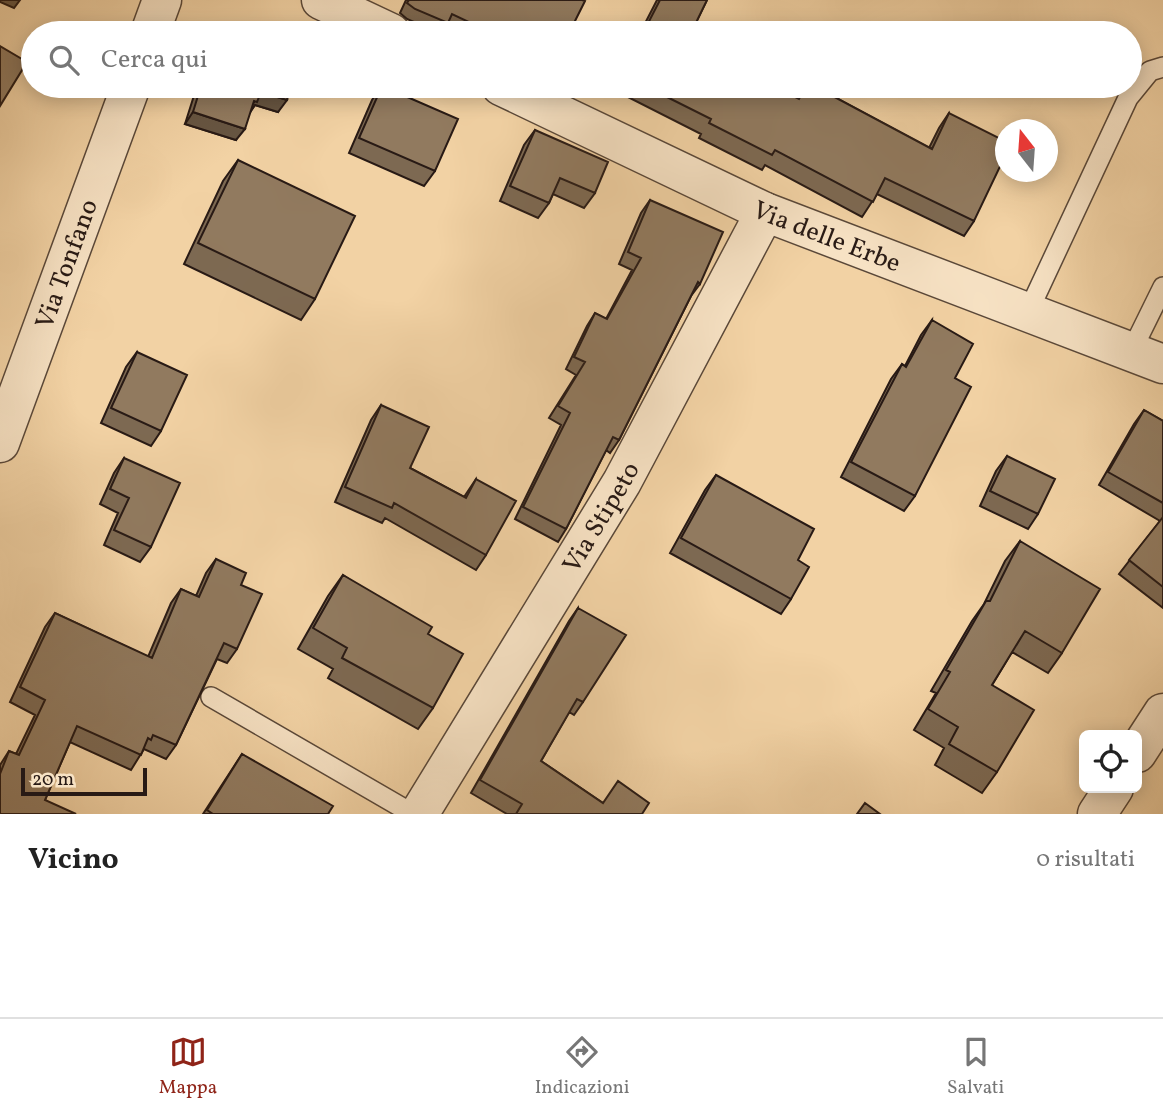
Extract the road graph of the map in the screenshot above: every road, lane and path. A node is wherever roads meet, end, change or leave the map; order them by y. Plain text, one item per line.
1 (162, 0) edge
2 (321, 0) edge
3 (154, 21) edge
4 (366, 21) edge
5 (1163, 67) edge
6 (1142, 81) edge
7 (127, 98) edge
8 (526, 98) edge
9 (1128, 98) edge
10 (765, 212) junction
11 (1163, 287) edge
12 (1028, 312) junction
13 (1147, 358) edge
14 (0, 443) edge
15 (211, 697) dead end
16 (1163, 713) edge
17 (1142, 745) edge
18 (1111, 793) edge
19 (413, 814) edge
20 (419, 814) edge
21 (1097, 814) edge

1 - 3 street
2 - 4 street
5 - 6 lane
7 - 14 street, Via Tonfano
8 - 10 street, Via delle Erbe
9 - 12 lane
10 - 12 street, Via delle Erbe
10 - 20 street, Via Stipeto
11 - 13 lane
12 - 13 street, Via delle Erbe
15 - 19 lane
16 - 17 street
18 - 21 street

